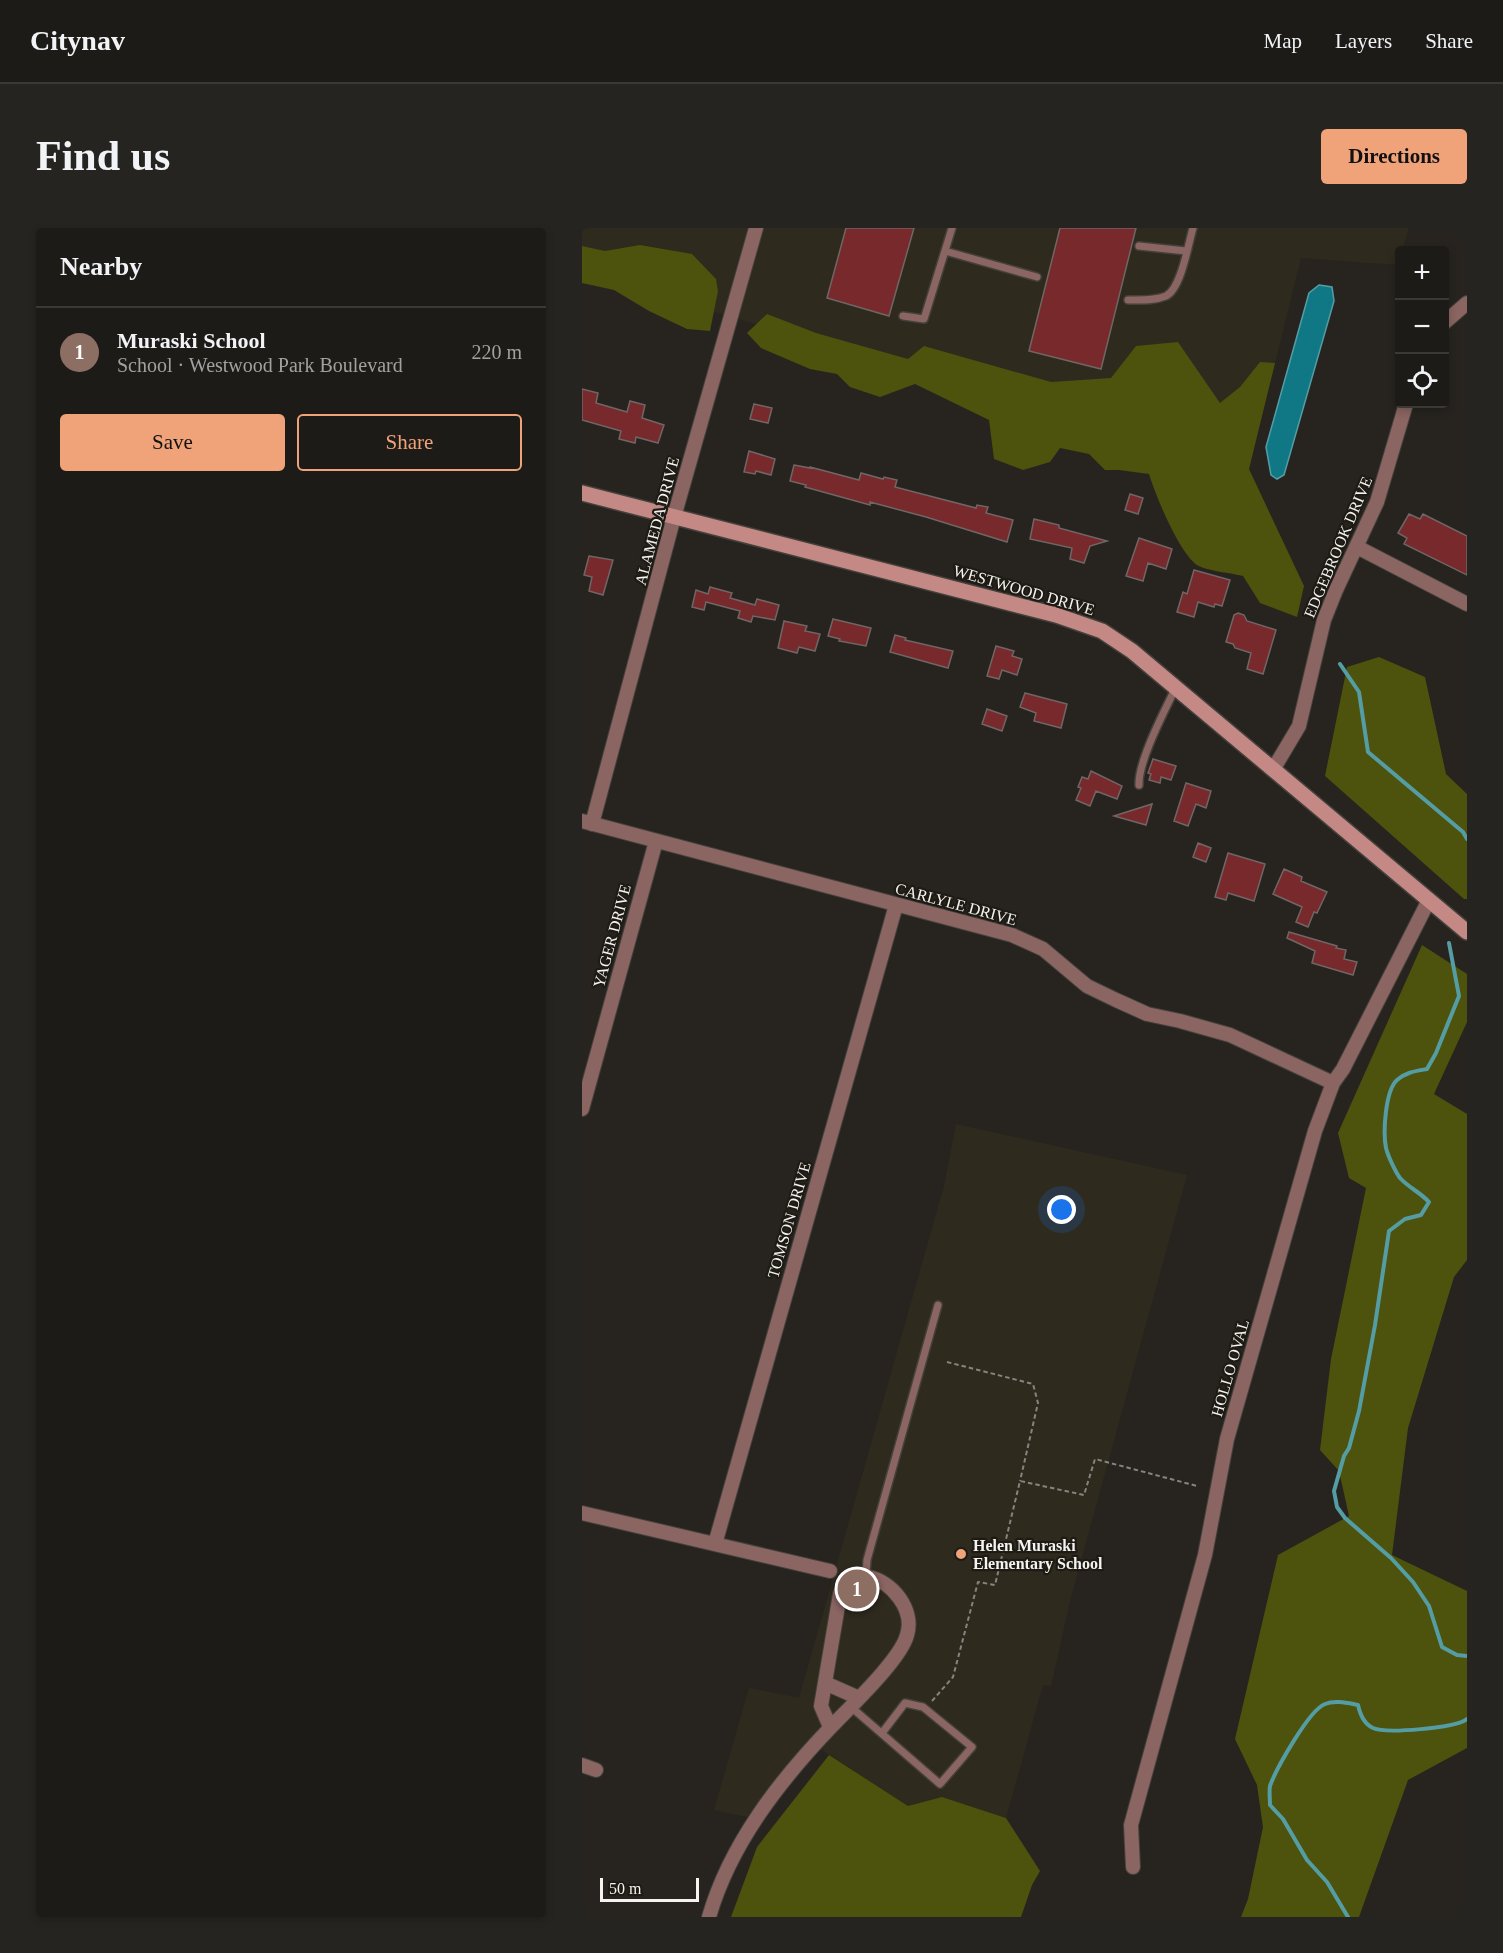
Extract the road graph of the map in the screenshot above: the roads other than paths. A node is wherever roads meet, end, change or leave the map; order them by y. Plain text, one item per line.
1 (756, 228) edge
2 (952, 228) edge
3 (1193, 228) edge
4 (1139, 246) dead end
5 (945, 251) junction
6 (1186, 251) junction
7 (1037, 277) dead end
8 (1128, 300) dead end
9 (1467, 303) edge
10 (903, 316) dead end
11 (1449, 319) edge
12 (1405, 408) edge
13 (582, 493) edge
14 (674, 517) junction
15 (1357, 547) junction
16 (1467, 603) edge
17 (1176, 687) junction
18 (1274, 768) junction
19 (1139, 785) dead end
20 (587, 823) edge
21 (656, 841) junction
22 (1429, 900) junction
23 (896, 905) junction
24 (1467, 932) edge
25 (1333, 1083) junction
26 (582, 1108) edge
27 (938, 1305) dead end
28 (582, 1514) edge
29 (715, 1544) junction
30 (830, 1571) dead end
31 (866, 1576) junction
32 (825, 1683) junction
33 (855, 1702) junction
34 (830, 1727) junction
35 (882, 1732) junction
36 (1133, 1867) dead end
37 (709, 1917) edge

1 - 14 street, ALAMEDA DRIVE
2 - 5 lane
3 - 6 lane
4 - 6 lane
5 - 7 lane
5 - 10 lane
6 - 8 lane
9 - 11 street
12 - 15 street, EDGEBROOK DRIVE
13 - 14 street, WESTWOOD DRIVE
14 - 17 street, WESTWOOD DRIVE
14 - 20 street, ALAMEDA DRIVE
15 - 16 street
15 - 18 street, EDGEBROOK DRIVE
17 - 18 street, WESTWOOD DRIVE
17 - 19 lane
18 - 22 street, WESTWOOD DRIVE
20 - 21 street, CARLYLE DRIVE
21 - 23 street, CARLYLE DRIVE
21 - 26 street, YAGER DRIVE
22 - 24 street, WESTWOOD DRIVE
22 - 25 street, HOLLO OVAL
23 - 25 street, CARLYLE DRIVE
23 - 29 street, TOMSON DRIVE
25 - 36 street, HOLLO OVAL
27 - 31 lane
28 - 29 street
29 - 30 street
31 - 32 street
31 - 33 street
32 - 33 street
32 - 34 street
33 - 34 street
33 - 35 lane
34 - 37 street
35 - 35 lane

